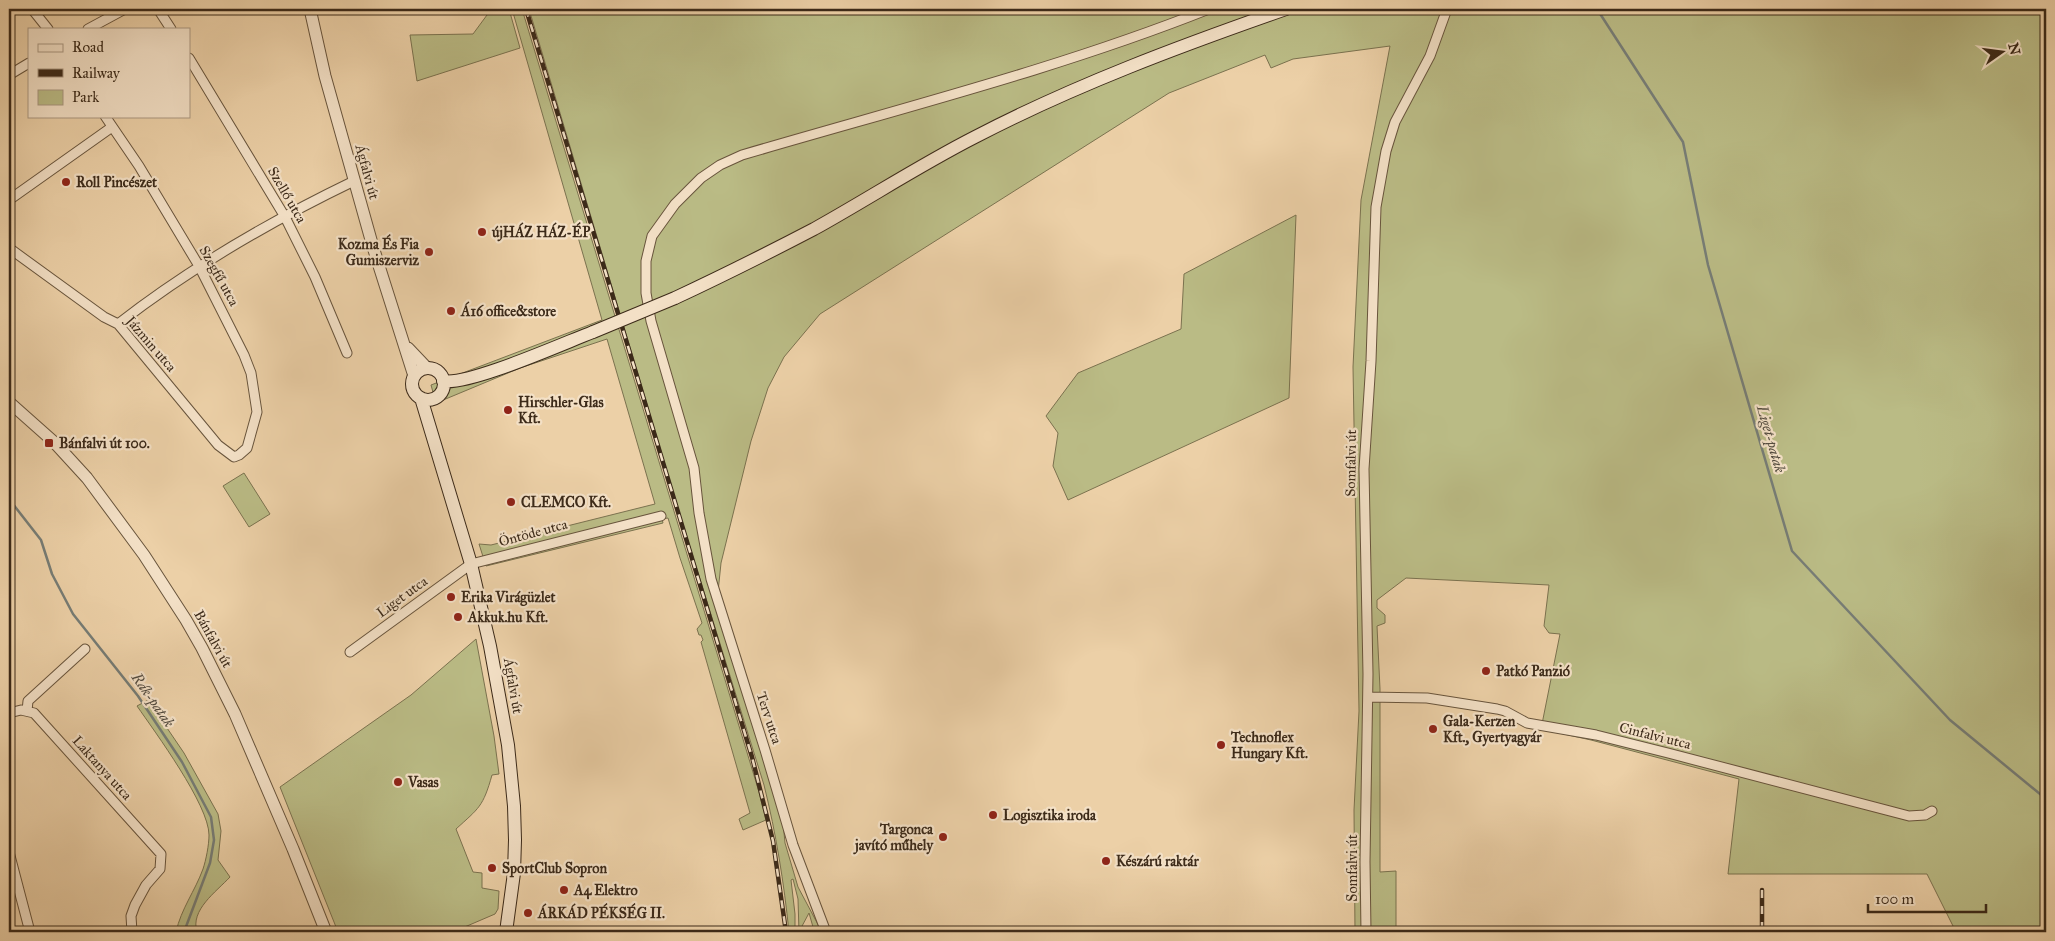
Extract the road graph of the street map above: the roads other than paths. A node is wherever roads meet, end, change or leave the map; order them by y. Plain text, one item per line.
1 (32, 9) edge
2 (125, 9) edge
3 (158, 9) edge
4 (310, 9) edge
5 (1209, 9) edge
6 (1286, 9) edge
7 (1447, 9) edge
8 (47, 28) edge
9 (90, 28) edge
10 (170, 28) edge
11 (190, 60) edge
12 (28, 64) edge
13 (9, 75) edge
14 (106, 118) edge
15 (112, 127) junction
16 (354, 181) junction
17 (9, 200) edge
18 (285, 217) junction
19 (9, 248) edge
20 (199, 266) junction
21 (118, 324) junction
22 (402, 341) junction
23 (348, 353) dead end
24 (427, 368) junction
25 (414, 376) junction
26 (446, 384) junction
27 (426, 398) junction
28 (9, 402) edge
29 (234, 457) joint
30 (661, 516) dead end
31 (470, 564) junction
32 (85, 649) dead end
33 (350, 652) dead end
34 (1368, 697) junction
35 (27, 711) junction
36 (9, 714) edge
37 (1932, 811) dead end
38 (9, 852) edge
39 (30, 932) edge
40 (132, 932) edge
41 (326, 932) edge
42 (506, 932) edge
43 (826, 932) edge
44 (1366, 932) edge

1 - 8 street
2 - 9 street
3 - 10 street
4 - 16 street, Ágfalvi út
5 - 43 street, Terv utca
6 - 26 main road, bridge
7 - 34 street, Somfalvi út
11 - 18 street, Szellő utca
12 - 13 street
14 - 15 street, Szegfű utca
15 - 17 street
15 - 20 street, Szegfű utca
16 - 18 street
16 - 22 street, Ágfalvi út
18 - 20 street
18 - 23 street, Szellő utca
19 - 21 street, Jázmin utca
20 - 21 street
20 - 29 street, Szegfű utca
21 - 29 street, Jázmin utca
22 - 24 street, Ágfalvi út
22 - 25 street, Ágfalvi út
24 - 25 main road
24 - 26 main road
25 - 27 main road
26 - 27 main road
27 - 31 main road, Ágfalvi út
28 - 41 street, Bánfalvi út
30 - 31 street, Öntöde utca
31 - 33 street, Liget utca
31 - 42 main road, Ágfalvi út
32 - 35 street
34 - 37 street, Cinfalvi utca
34 - 44 street, Somfalvi út
35 - 36 street
35 - 40 street, Laktanya utca
38 - 39 street

